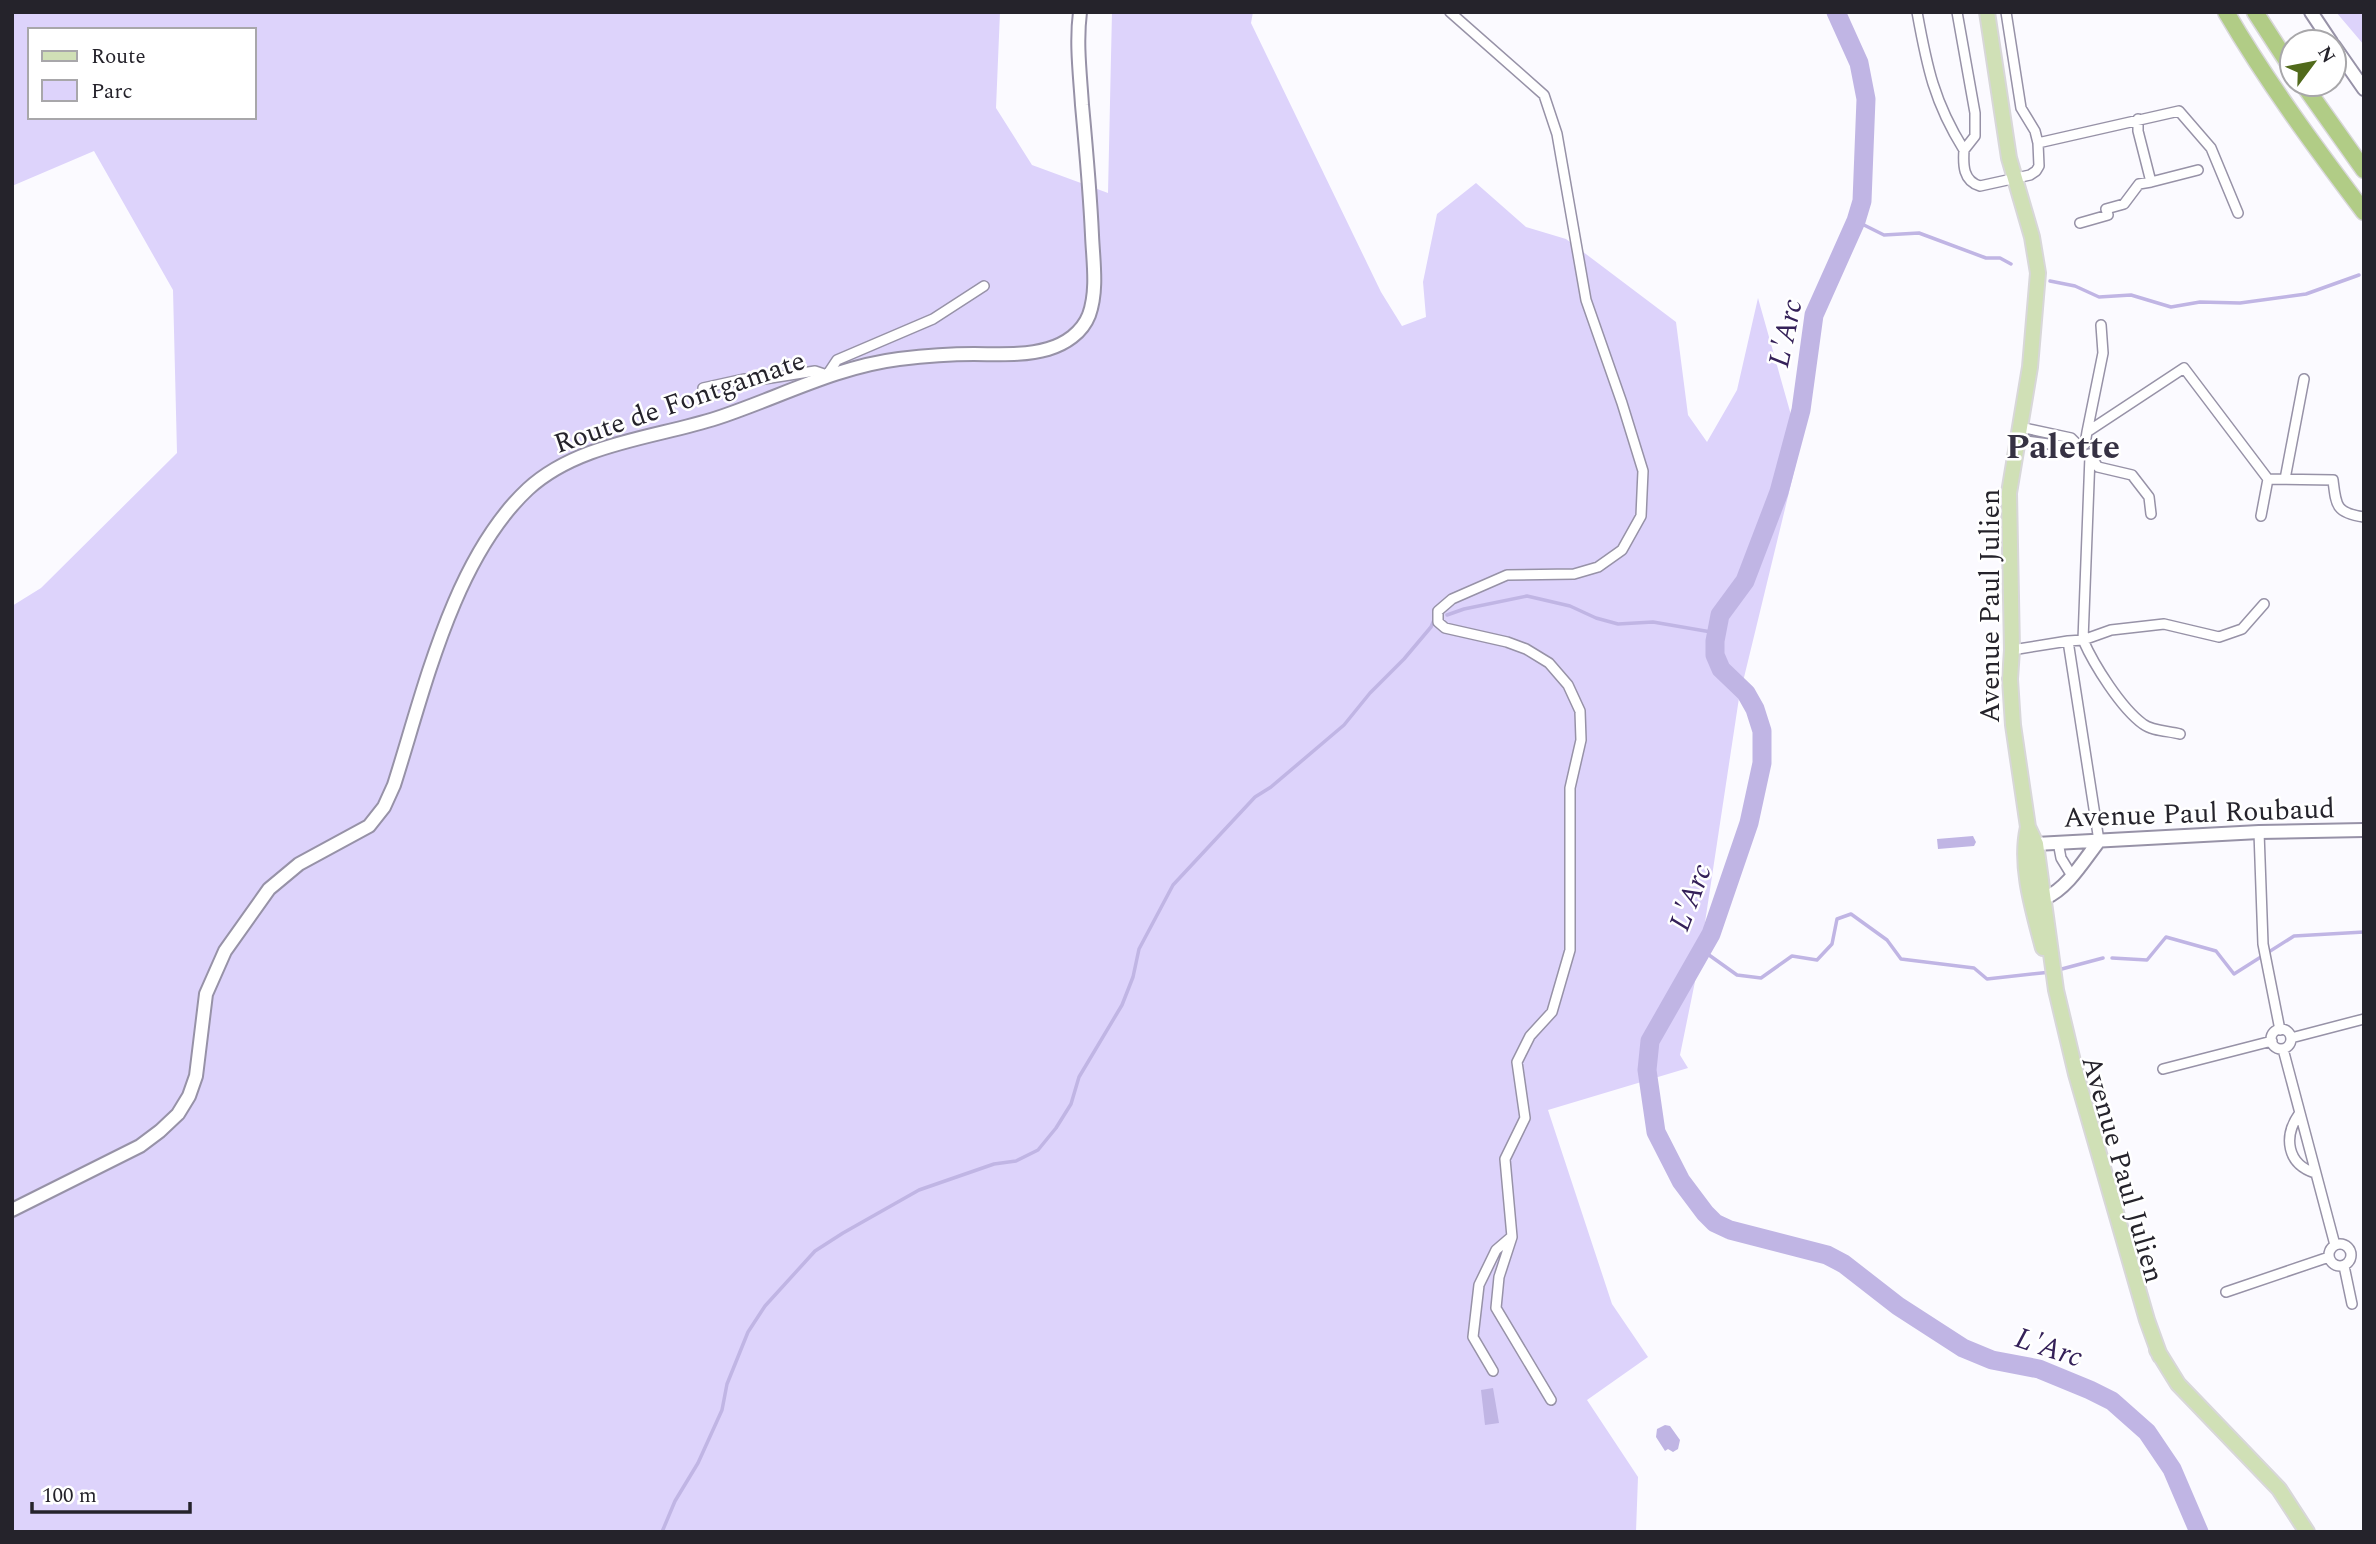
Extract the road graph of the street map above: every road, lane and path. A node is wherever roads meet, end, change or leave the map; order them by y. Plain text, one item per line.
1 (1080, 12) edge
2 (1450, 12) edge
3 (1917, 12) edge
4 (1957, 12) edge
5 (1987, 12) edge
6 (2007, 12) edge
7 (2226, 12) edge
8 (2255, 12) edge
9 (2311, 12) edge
10 (2322, 28) edge
11 (2278, 47) edge
12 (2348, 66) edge
13 (2364, 89) edge
14 (2313, 98) edge
15 (2138, 119) junction
16 (2038, 143) junction
17 (1964, 150) junction
18 (2198, 170) dead end
19 (2364, 170) edge
20 (2014, 179) junction
21 (2151, 182) junction
22 (2364, 212) edge
23 (2238, 213) dead end
24 (2080, 223) dead end
25 (985, 286) dead end
26 (2101, 325) dead end
27 (828, 375) junction
28 (2304, 379) dead end
29 (704, 388) dead end
30 (2087, 432) junction
31 (2019, 434) junction
32 (2081, 444) junction
33 (2090, 456) junction
34 (2268, 479) junction
35 (2286, 479) junction
36 (2151, 514) dead end
37 (2261, 516) dead end
38 (2364, 517) edge
39 (2264, 604) dead end
40 (2083, 640) junction
41 (2068, 641) junction
42 (2012, 650) junction
43 (2180, 734) dead end
44 (2364, 830) edge
45 (2259, 832) junction
46 (2099, 841) junction
47 (2058, 842) junction
48 (2028, 849) junction
49 (2071, 876) junction
50 (2045, 898) junction
51 (2050, 970) junction
52 (2364, 1019) edge
53 (2280, 1030) junction
54 (2291, 1038) junction
55 (2272, 1041) junction
56 (2283, 1049) junction
57 (2163, 1069) dead end
58 (2299, 1114) junction
59 (2315, 1173) junction
60 (12, 1210) edge
61 (1512, 1237) junction
62 (2335, 1245) junction
63 (2329, 1257) junction
64 (2344, 1266) junction
65 (2226, 1292) dead end
66 (2352, 1304) dead end
67 (1493, 1371) dead end
68 (1551, 1399) dead end
69 (2250, 1459) junction
70 (2297, 1532) edge
71 (2306, 1532) edge

1 - 27 street, Route de Fontgamate
2 - 61 street
3 - 17 street
4 - 17 street
5 - 20 main road, Avenue Paul Julien
6 - 16 street
7 - 22 highway
8 - 11 highway
9 - 10 street
12 - 13 street
14 - 19 highway
15 - 16 street
15 - 21 street
15 - 23 street
16 - 20 street
17 - 20 street
18 - 21 street
20 - 31 main road, Avenue Paul Julien
21 - 24 street
25 - 27 street
26 - 30 street
27 - 29 street
27 - 60 street, Route de Fontgamate
28 - 35 street
30 - 32 street
30 - 34 street
31 - 32 street
31 - 42 main road, Avenue Paul Julien
32 - 33 street
33 - 36 street
33 - 40 street
34 - 35 street
34 - 37 street
35 - 38 street
39 - 40 street
40 - 41 street
40 - 43 street
41 - 42 street
41 - 46 street
42 - 48 main road, Avenue Paul Julien
44 - 45 street, Avenue Paul Roubaud
45 - 46 street, Avenue Paul Roubaud
45 - 53 street
46 - 47 street, Avenue Paul Roubaud
46 - 49 street
47 - 48 street, Avenue Paul Roubaud
47 - 49 street
48 - 50 main road, Avenue Paul Julien
48 - 51 main road, Avenue Paul Julien
49 - 50 street
50 - 51 main road, Avenue Paul Julien
51 - 69 main road, Avenue Paul Julien
52 - 54 street
53 - 54 street
53 - 55 street
54 - 56 street
55 - 56 street
55 - 57 street
56 - 58 street
58 - 59 street
58 - 59 street
59 - 62 street
61 - 67 street
61 - 68 street
62 - 63 street
62 - 64 street
63 - 64 street
63 - 65 street
64 - 66 street
69 - 70 main road
69 - 71 main road

